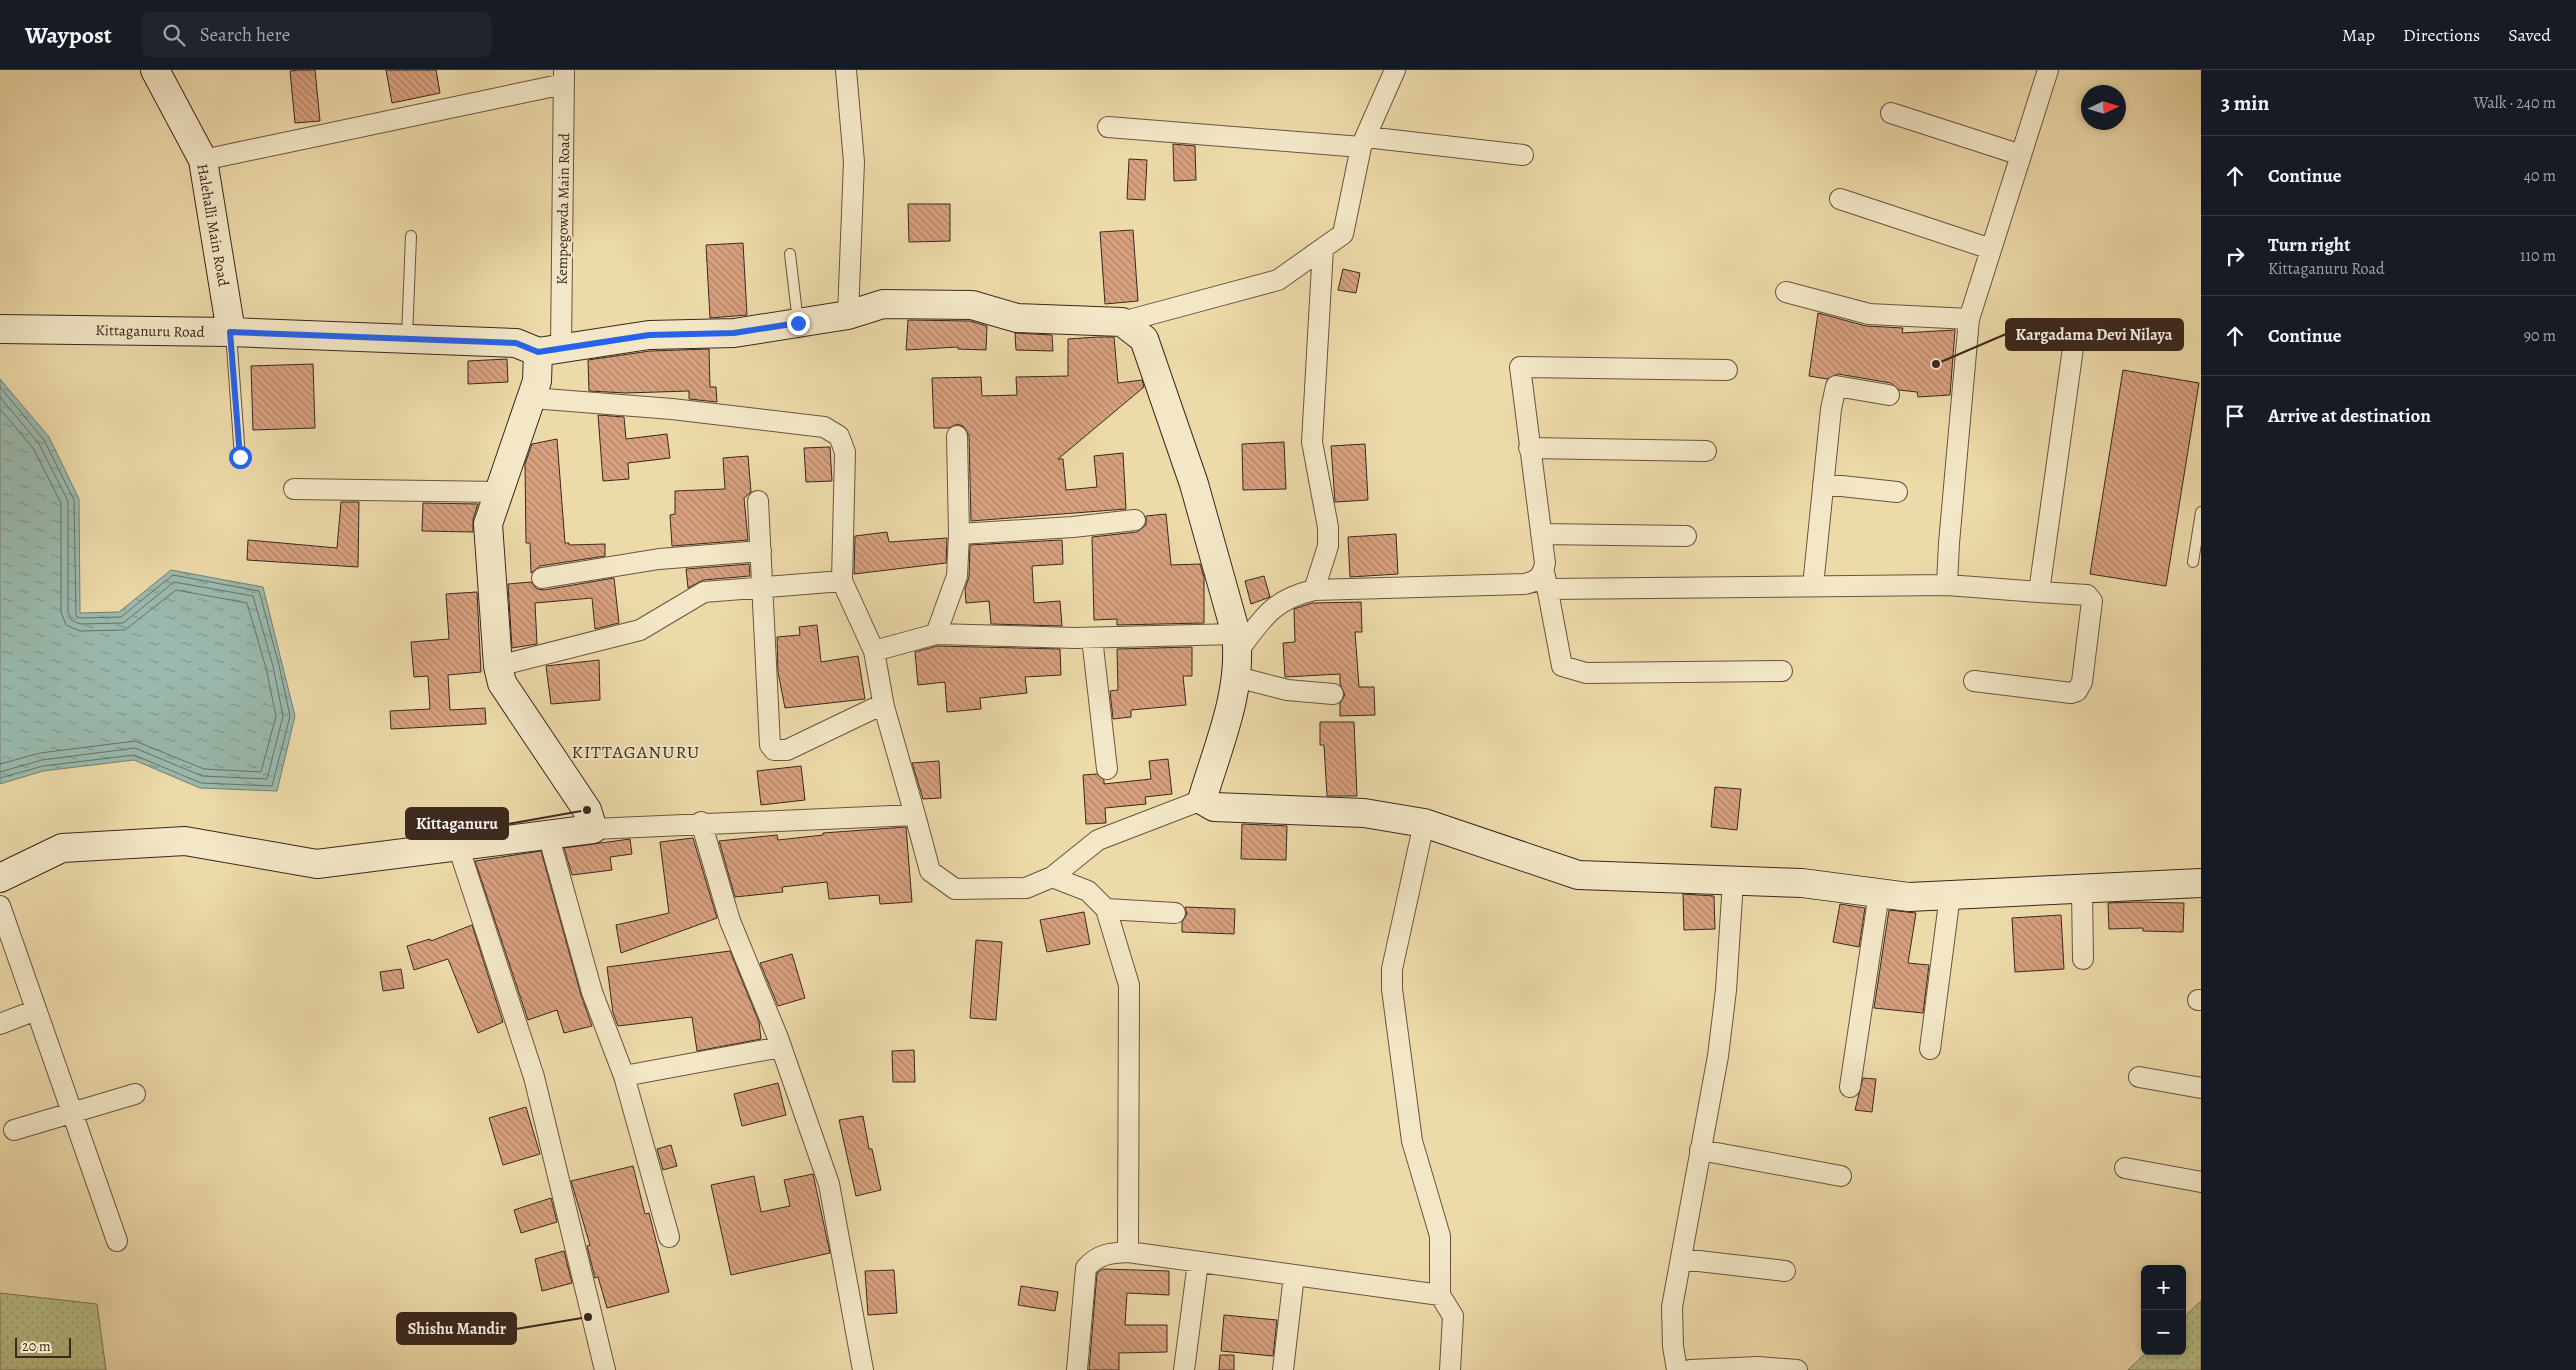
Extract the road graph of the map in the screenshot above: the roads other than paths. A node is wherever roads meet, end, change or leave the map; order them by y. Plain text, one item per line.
1 (155, 70) edge
2 (846, 70) edge
3 (1395, 70) edge
4 (2048, 70) edge
5 (564, 77) edge
6 (1891, 113) dead end
7 (1108, 128) dead end
8 (1364, 142) junction
9 (1523, 155) dead end
10 (2022, 155) junction
11 (204, 160) junction
12 (1840, 199) dead end
13 (411, 236) dead end
14 (1323, 248) junction
15 (1991, 249) junction
16 (790, 254) dead end
17 (1786, 292) dead end
18 (848, 315) junction
19 (1969, 319) junction
20 (1122, 322) junction
21 (798, 323) junction
22 (0, 329) edge
23 (230, 332) junction
24 (407, 338) junction
25 (2073, 348) dead end
26 (550, 350) junction
27 (1727, 370) dead end
28 (1889, 395) dead end
29 (532, 398) junction
30 (957, 436) dead end
31 (1529, 448) junction
32 (1706, 451) dead end
33 (240, 457) dead end
34 (1823, 484) junction
35 (294, 488) dead end
36 (499, 492) junction
37 (1897, 492) dead end
38 (758, 501) dead end
39 (2201, 512) edge
40 (1135, 520) dead end
41 (960, 534) junction
42 (1541, 534) junction
43 (1686, 536) dead end
44 (761, 551) junction
45 (2193, 562) dead end
46 (542, 578) dead end
47 (1545, 580) junction
48 (842, 581) junction
49 (1947, 585) junction
50 (1813, 586) junction
51 (761, 587) junction
52 (1314, 590) junction
53 (2039, 592) junction
54 (936, 634) junction
55 (1092, 638) junction
56 (1237, 642) junction
57 (874, 651) junction
58 (498, 666) junction
59 (1782, 671) dead end
60 (1237, 678) junction
61 (1974, 681) dead end
62 (1333, 694) dead end
63 (883, 704) junction
64 (1107, 770) dead end
65 (1202, 800) junction
66 (915, 815) junction
67 (702, 822) junction
68 (1424, 823) junction
69 (593, 828) junction
70 (548, 834) junction
71 (458, 846) junction
72 (1052, 877) junction
73 (0, 878) edge
74 (1732, 881) junction
75 (2201, 884) edge
76 (2082, 889) junction
77 (1879, 893) junction
78 (1950, 895) junction
79 (0, 906) edge
80 (1106, 910) junction
81 (1175, 913) dead end
82 (2083, 959) dead end
83 (36, 1010) junction
84 (0, 1024) edge
85 (781, 1048) junction
86 (1930, 1049) dead end
87 (624, 1076) junction
88 (2139, 1077) dead end
89 (1850, 1087) dead end
90 (2201, 1088) edge
91 (134, 1094) dead end
92 (72, 1112) junction
93 (14, 1130) dead end
94 (1700, 1150) junction
95 (2125, 1168) dead end
96 (1840, 1176) dead end
97 (2201, 1182) edge
98 (670, 1237) dead end
99 (117, 1241) dead end
100 (1128, 1252) junction
101 (1681, 1258) junction
102 (1198, 1262) junction
103 (1785, 1271) dead end
104 (1294, 1275) junction
105 (1440, 1295) junction
106 (605, 1370) edge
107 (864, 1370) edge
108 (1077, 1370) edge
109 (1184, 1370) edge
110 (1283, 1370) edge
111 (1450, 1370) edge
112 (1677, 1370) edge
113 (1690, 1370) edge
114 (1797, 1370) edge

1 - 11 street, Halehalli Main Road
2 - 18 street
3 - 8 street
4 - 10 street
5 - 11 street
5 - 26 street, Kempegowda Main Road
6 - 10 street
7 - 8 street
8 - 9 street
8 - 14 street
10 - 15 street
11 - 23 street, Halehalli Main Road
12 - 15 street
13 - 24 lane
14 - 20 street
14 - 52 street
15 - 19 street
16 - 21 lane
17 - 19 street
18 - 20 street
18 - 21 street
19 - 49 street
20 - 56 street
21 - 26 street
22 - 23 street, Kittaganuru Road
23 - 24 street, Kittaganuru Road
23 - 33 lane
24 - 26 street, Kittaganuru Road
25 - 53 street
26 - 29 street
27 - 31 street
28 - 34 street
29 - 36 street
29 - 48 street
30 - 41 street
31 - 32 street
31 - 42 street
34 - 37 street
34 - 50 street
35 - 36 street
36 - 58 street
38 - 44 street
39 - 45 lane
40 - 41 street
41 - 54 street
42 - 43 street
42 - 47 street
44 - 46 street
44 - 51 street
47 - 50 street
47 - 52 street
47 - 59 street
48 - 51 street
48 - 57 street
49 - 50 street
49 - 53 street
51 - 58 street
51 - 63 street
52 - 56 street
53 - 61 street
54 - 55 street
54 - 57 street
55 - 56 street
55 - 64 street
56 - 60 street
57 - 63 street
58 - 69 street
60 - 62 street
60 - 65 street
63 - 66 street
65 - 68 street
65 - 72 street
66 - 67 street
66 - 72 street
67 - 69 street
67 - 85 street
68 - 74 street
68 - 105 street
69 - 70 street
70 - 71 street
70 - 87 street
71 - 73 street
71 - 106 street
72 - 80 street
74 - 77 street
74 - 94 street
75 - 76 street
76 - 78 street
76 - 82 street
77 - 78 street
77 - 89 street
78 - 86 street
79 - 83 street
80 - 81 street
80 - 100 street
83 - 84 street
83 - 92 street
85 - 87 street
85 - 107 street
87 - 98 street
88 - 90 street
91 - 92 street
92 - 93 street
92 - 99 street
94 - 96 street
94 - 101 street
95 - 97 street
100 - 102 street
100 - 108 street
101 - 103 street
101 - 112 street
102 - 104 street
102 - 109 street
104 - 105 street
104 - 110 street
105 - 111 street
113 - 114 street

